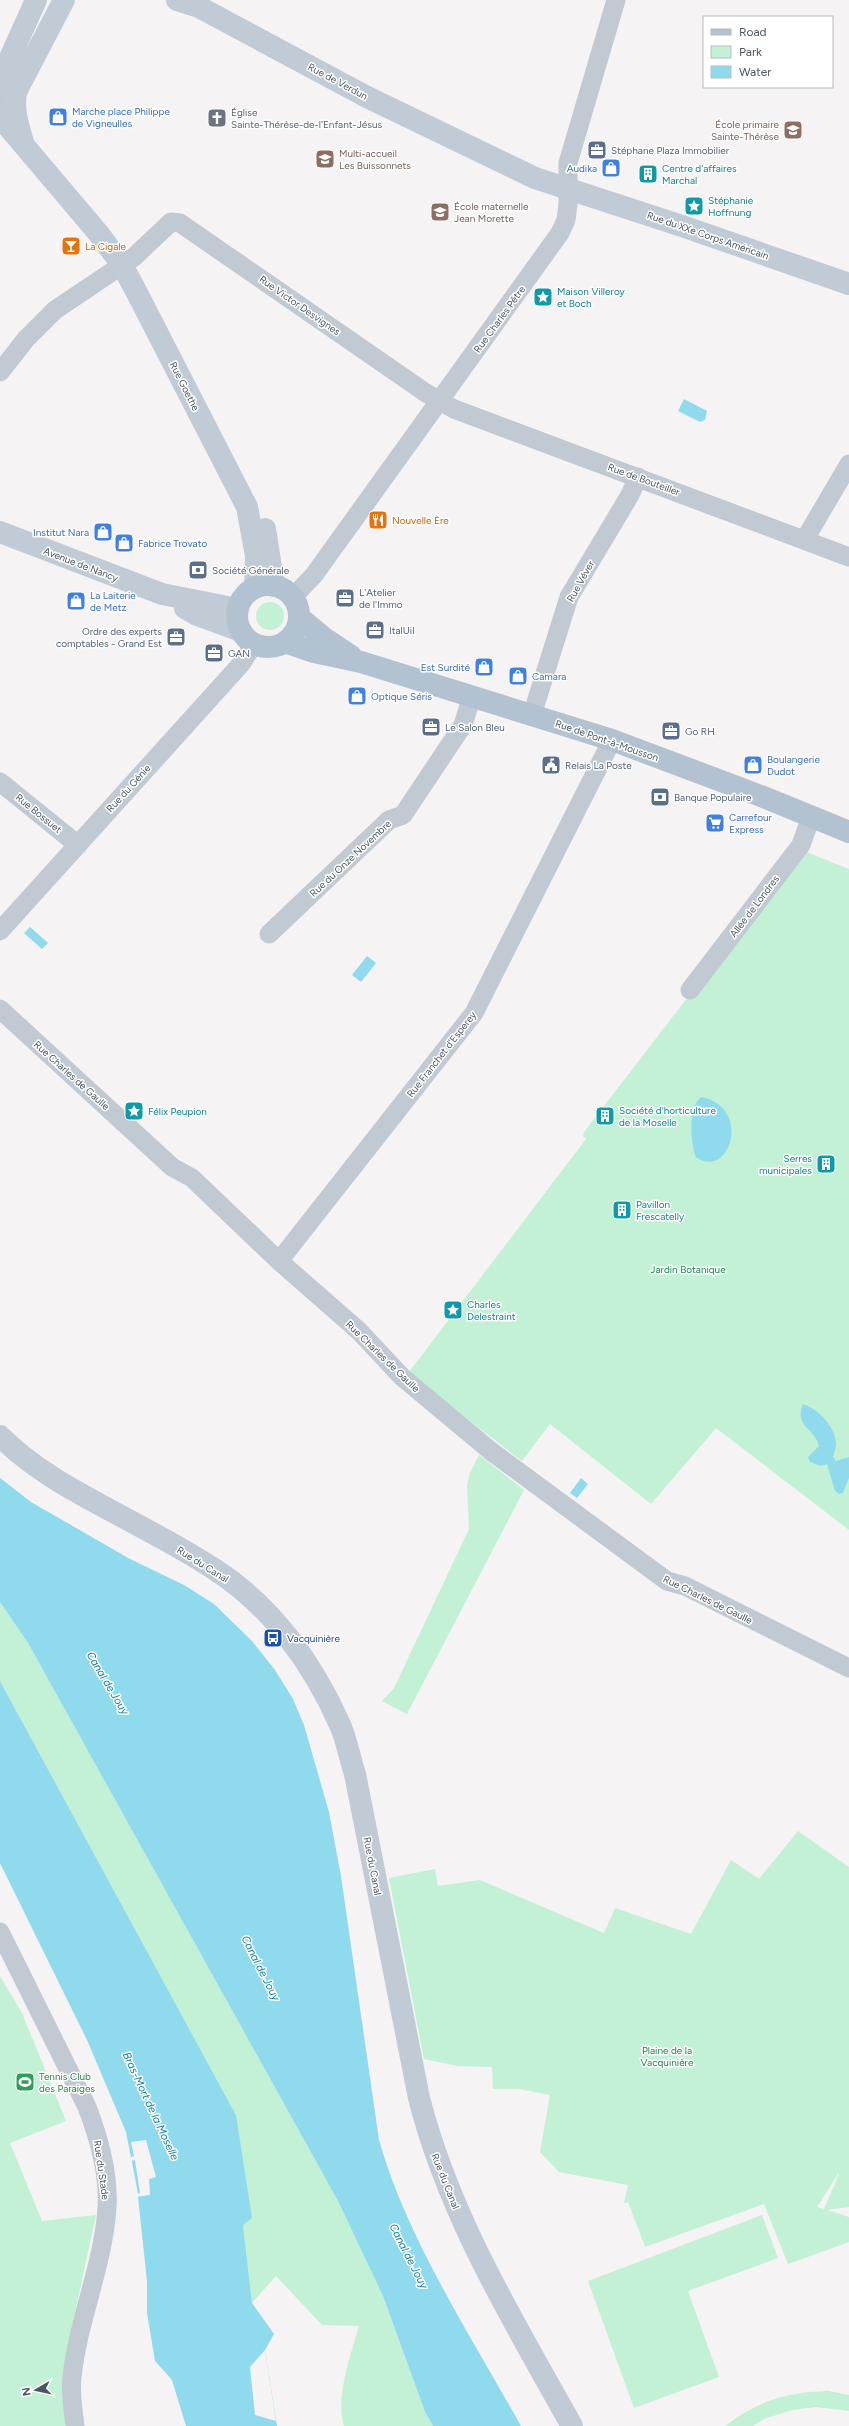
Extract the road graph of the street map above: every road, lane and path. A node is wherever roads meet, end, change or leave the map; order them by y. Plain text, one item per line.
1 (36, 0) edge
2 (64, 0) edge
3 (177, 0) edge
4 (616, 0) edge
5 (195, 4) edge
6 (5, 90) edge
7 (0, 117) edge
8 (23, 143) junction
9 (567, 188) junction
10 (122, 266) junction
11 (849, 284) edge
12 (2, 367) edge
13 (440, 401) junction
14 (849, 464) edge
15 (638, 477) junction
16 (0, 532) edge
17 (805, 539) junction
18 (849, 557) edge
19 (264, 587) junction
20 (162, 594) junction
21 (296, 607) junction
22 (238, 609) junction
23 (248, 638) junction
24 (285, 642) junction
25 (361, 662) junction
26 (472, 696) junction
27 (532, 715) junction
28 (612, 740) junction
29 (0, 782) edge
30 (811, 817) junction
31 (849, 832) edge
32 (78, 845) junction
33 (0, 931) edge
34 (270, 934) dead end
35 (690, 990) dead end
36 (0, 1009) edge
37 (279, 1261) junction
38 (0, 1436) edge
39 (849, 1668) edge
40 (0, 1932) edge
41 (75, 2426) edge
42 (572, 2426) edge

1 - 6 street
2 - 6 street
3 - 5 street, Rue de Verdun
4 - 9 street, Rue Charles Pêtre
5 - 9 street, Rue de Verdun
6 - 8 street
7 - 8 street, Rue Goethe
8 - 10 street, Rue Goethe
9 - 11 street, Rue du XXe Corps Américain
9 - 13 street, Rue Charles Pêtre
10 - 12 street
10 - 13 street, Rue Victor Desvignes
10 - 19 street, Rue Goethe
13 - 15 street, Rue de Bouteiller
13 - 21 street, Rue Charles Pêtre
14 - 17 street
15 - 17 street, Rue de Bouteiller
15 - 27 street, Rue Véver
16 - 20 street, Avenue de Nancy
17 - 18 street, Rue de Bouteiller
19 - 21 main road
19 - 22 main road
20 - 22 street, Avenue de Nancy
20 - 23 street, Avenue de Nancy
21 - 24 main road
21 - 25 main road, Rue de Pont-à-Mousson
22 - 23 main road
23 - 24 main road
23 - 32 street, Rue du Génie
24 - 25 main road, Rue de Pont-à-Mousson
25 - 26 main road, Rue de Pont-à-Mousson
26 - 27 main road, Rue de Pont-à-Mousson
26 - 34 street, Rue du Onze Novembre
27 - 28 main road, Rue de Pont-à-Mousson
28 - 30 main road, Rue de Pont-à-Mousson
28 - 37 street, Rue Franchet d'Esperey
29 - 32 street, Rue Bossuet
30 - 31 main road, Rue de Pont-à-Mousson
30 - 35 street, Allée de Londres
32 - 33 street, Rue du Génie
36 - 37 street, Rue Charles de Gaulle
37 - 39 street, Rue Charles de Gaulle
38 - 42 street, Rue du Canal
40 - 41 street, Rue du Stade

